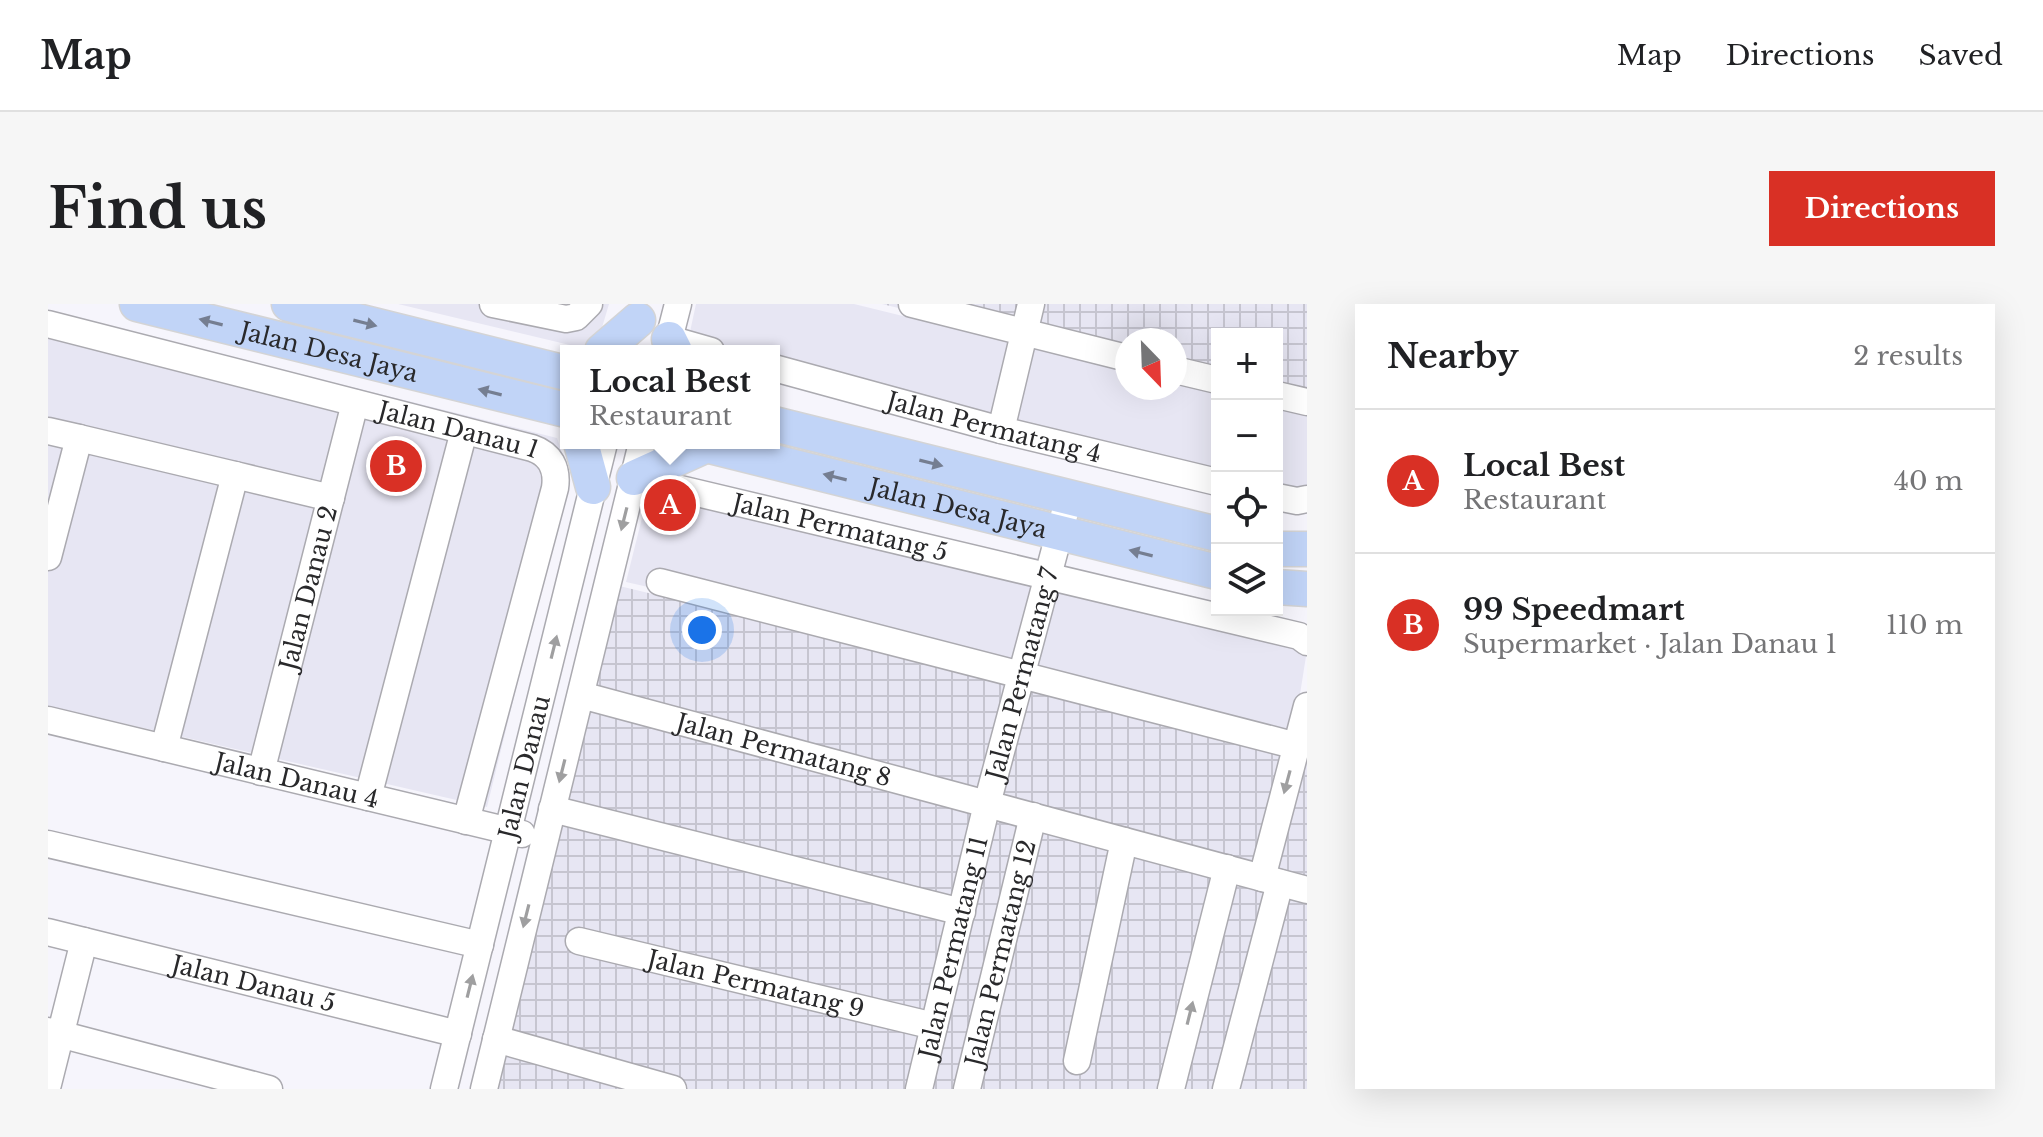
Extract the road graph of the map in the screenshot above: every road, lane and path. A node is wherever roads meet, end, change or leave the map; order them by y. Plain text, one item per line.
1 (137, 304) edge
2 (289, 304) edge
3 (495, 304) edge
4 (589, 304) edge
5 (678, 304) edge
6 (912, 304) edge
7 (1031, 304) edge
8 (48, 324) edge
9 (636, 325) edge
10 (1024, 332) junction
11 (610, 345) edge
12 (670, 345) edge
13 (1115, 355) edge
14 (559, 368) edge
15 (780, 370) edge
16 (1187, 373) edge
17 (1211, 379) edge
18 (1283, 396) edge
19 (1307, 402) edge
20 (355, 403) junction
21 (560, 412) edge
22 (780, 425) edge
23 (1001, 430) junction
24 (48, 431) edge
25 (464, 431) junction
26 (79, 438) junction
27 (583, 449) edge
28 (602, 449) edge
29 (641, 449) edge
30 (692, 449) edge
31 (722, 449) edge
32 (235, 475) junction
33 (634, 478) junction
34 (1211, 481) edge
35 (593, 487) junction
36 (1069, 497) junction
37 (331, 498) junction
38 (1283, 498) edge
39 (1307, 499) edge
40 (1211, 532) edge
41 (1060, 533) junction
42 (1283, 549) edge
43 (1307, 549) edge
44 (48, 557) edge
45 (1211, 571) edge
46 (1048, 575) junction
47 (660, 582) dead end
48 (1283, 587) edge
49 (1307, 589) edge
50 (1307, 642) edge
51 (1022, 673) junction
52 (581, 695) junction
53 (1307, 706) edge
54 (48, 720) edge
55 (1297, 746) junction
56 (164, 748) junction
57 (261, 772) junction
58 (368, 797) junction
59 (987, 804) junction
60 (552, 809) junction
61 (1033, 816) junction
62 (466, 821) junction
63 (508, 831) junction
64 (545, 840) junction
65 (1124, 841) junction
66 (48, 844) edge
67 (1227, 868) junction
68 (1271, 880) junction
69 (1307, 890) edge
70 (962, 912) junction
71 (48, 932) edge
72 (84, 941) junction
73 (579, 941) dead end
74 (480, 945) junction
75 (934, 1026) junction
76 (54, 1033) edge
77 (458, 1034) junction
78 (496, 1039) junction
79 (1077, 1061) dead end
80 (48, 1084) edge
81 (269, 1089) edge
82 (444, 1089) edge
83 (484, 1089) edge
84 (673, 1089) edge
85 (919, 1089) edge
86 (967, 1089) edge
87 (1171, 1089) edge
88 (1226, 1089) edge

21 -> 1 main road, Jalan Desa Jaya
2 -> 14 main road, Jalan Desa Jaya
3 - 4 street
5 - 12 street
6 - 10 street
7 - 10 street
8 - 20 street, Jalan Danau 1
9 - 11 main road
10 - 13 street
10 - 23 street
15 - 23 street, Jalan Permatang 4
16 - 17 street
18 - 19 street
20 - 25 street, Jalan Danau 1
20 - 37 street, Jalan Danau 2
22 -> 36 main road, Jalan Desa Jaya
23 - 34 street, Jalan Permatang 4
24 - 26 street
25 - 58 street
25 - 62 street, Jalan Danau 1
26 - 32 street
26 - 44 street
27 - 35 main road
28 - 35 street, Jalan Danau
29 - 33 street, Jalan Danau
30 - 33 main road
41 -> 31 main road, Jalan Desa Jaya
32 - 37 street
32 - 56 street
33 - 46 street, Jalan Permatang 5
33 -> 52 street, Jalan Danau
63 -> 35 street, Jalan Danau
36 - 40 main road, Jalan Desa Jaya
36 - 41 street, Jalan Permatang 7
37 - 57 street, Jalan Danau 2
38 - 39 street
45 -> 41 main road, Jalan Desa Jaya
41 - 46 street, Jalan Permatang 7
42 - 43 main road
46 - 50 street, Jalan Permatang 5
46 - 51 street, Jalan Permatang 7
47 - 51 street
48 - 49 main road
51 - 55 street
51 - 59 street, Jalan Permatang 7
52 - 59 street, Jalan Permatang 8
52 -> 60 street, Jalan Danau
53 - 55 street
54 - 56 street, Jalan Danau 4
55 -> 68 street
56 - 57 street, Jalan Danau 4
57 - 58 street, Jalan Danau 4
58 - 62 street, Jalan Danau 4
59 - 61 street, Jalan Permatang 8
59 - 70 street, Jalan Permatang 11
60 - 64 street, Jalan Danau
60 - 70 street
61 - 65 street, Jalan Permatang 8
61 - 86 street, Jalan Permatang 12
62 - 63 street, Jalan Danau 4
63 - 64 street, Jalan Danau 4
63 - 74 street, Jalan Danau
64 -> 78 street, Jalan Danau
65 - 67 street, Jalan Permatang 8
65 - 79 street
66 - 74 street
67 - 68 street, Jalan Permatang 8
87 -> 67 street
68 - 69 street, Jalan Permatang 8
68 - 88 street
70 - 75 street, Jalan Permatang 11
71 - 72 street, Jalan Danau 5
72 - 76 street
72 - 77 street, Jalan Danau 5
73 - 75 street, Jalan Permatang 9
77 -> 74 street, Jalan Danau
75 - 85 street, Jalan Permatang 11
76 - 80 street
76 - 81 street
77 - 82 street, Jalan Danau
78 - 83 street, Jalan Danau
78 - 84 street

